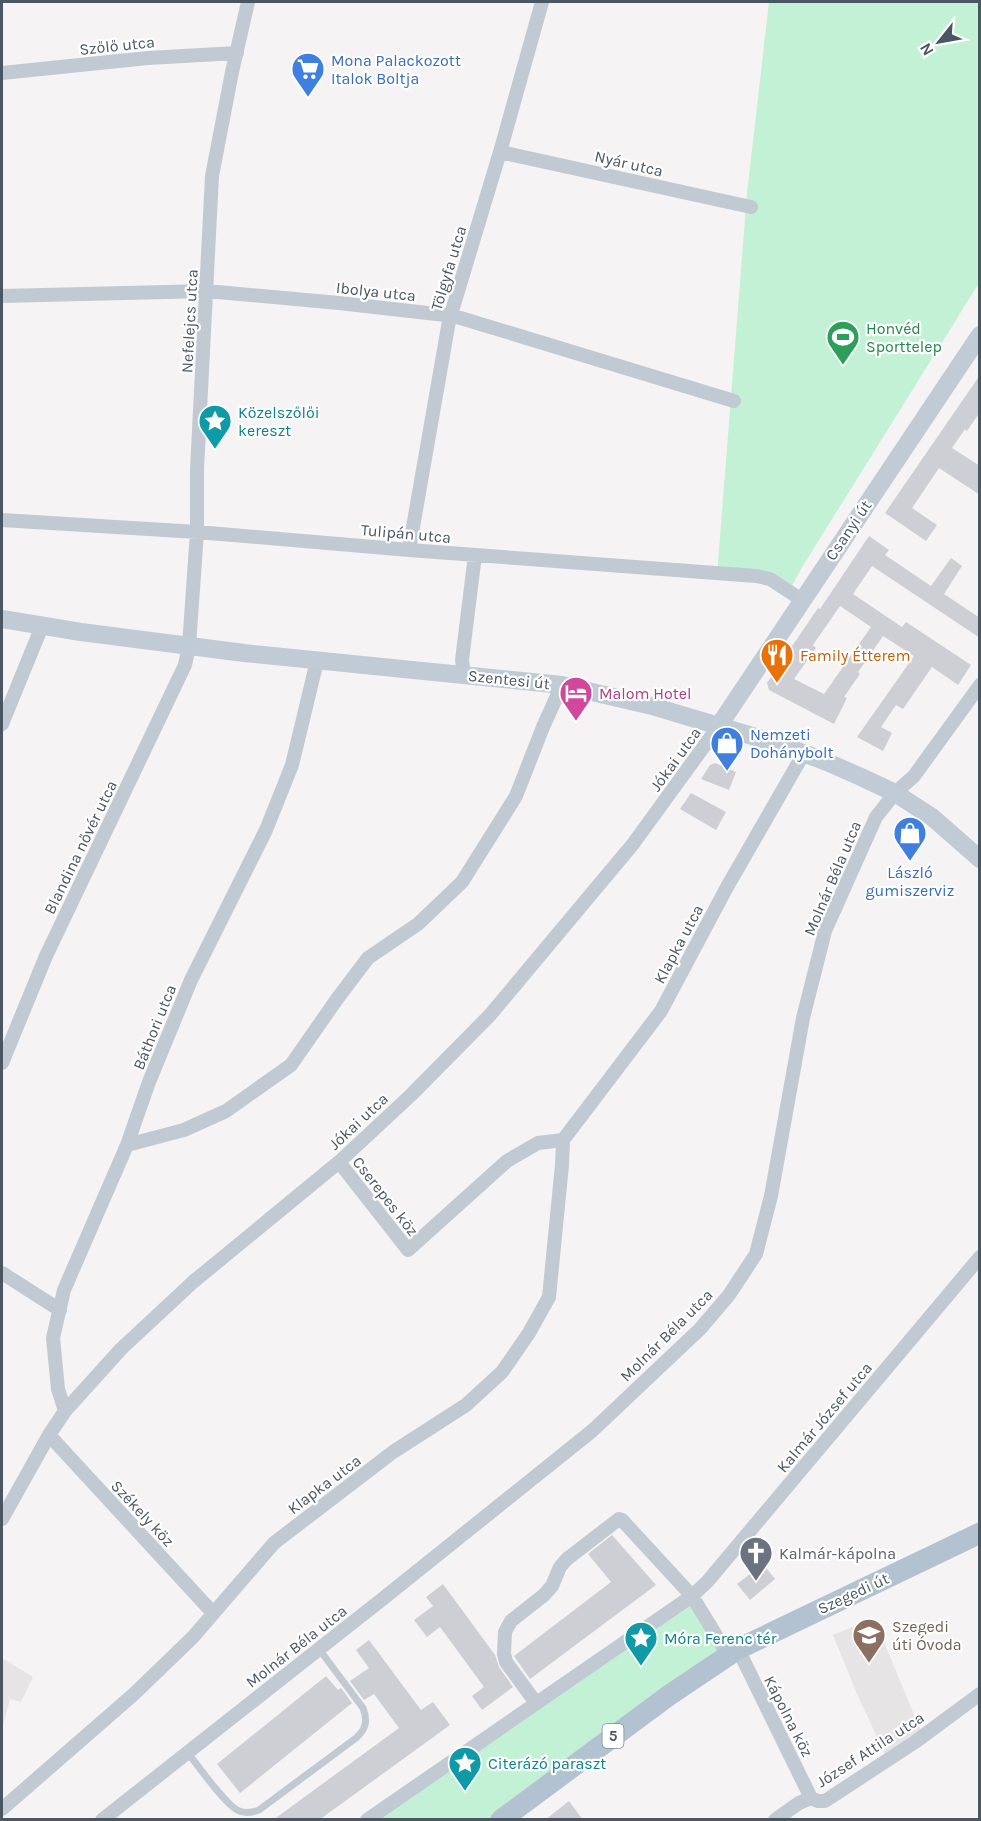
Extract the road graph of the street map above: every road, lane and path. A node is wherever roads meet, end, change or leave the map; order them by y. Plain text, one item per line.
1 (248, 2) edge
2 (542, 2) edge
3 (237, 53) junction
4 (2, 73) edge
5 (500, 152) junction
6 (751, 207) dead end
7 (207, 291) junction
8 (2, 296) edge
9 (451, 316) junction
10 (980, 335) edge
11 (734, 401) dead end
12 (2, 520) edge
13 (197, 532) junction
14 (409, 550) junction
15 (475, 555) junction
16 (802, 600) junction
17 (2, 619) edge
18 (42, 626) junction
19 (189, 646) junction
20 (317, 661) junction
21 (464, 674) junction
22 (562, 685) junction
23 (980, 685) edge
24 (2, 724) edge
25 (718, 727) junction
26 (804, 753) junction
27 (895, 793) junction
28 (980, 859) edge
29 (2, 1063) edge
30 (563, 1140) junction
31 (127, 1145) junction
32 (339, 1162) junction
33 (980, 1257) edge
34 (2, 1273) edge
35 (60, 1310) junction
36 (65, 1411) junction
37 (49, 1435) junction
38 (2, 1519) edge
39 (980, 1533) edge
40 (692, 1596) junction
41 (213, 1613) junction
42 (319, 1649) junction
43 (733, 1652) junction
44 (980, 1694) edge
45 (536, 1703) junction
46 (187, 1752) junction
47 (811, 1798) junction
48 (2, 1809) edge
49 (246, 1813) junction
50 (102, 1820) edge
51 (238, 1820) edge
52 (367, 1820) edge
53 (501, 1820) edge
54 (775, 1820) edge

1 - 3 street, Nefelejcs utca
2 - 5 street, Tölgyfa utca
3 - 4 street, Szőlő utca
3 - 7 street, Nefelejcs utca
5 - 6 street, Nyár utca
5 - 9 street, Tölgyfa utca
7 - 8 street, Ibolya utca
7 - 9 street, Ibolya utca
7 - 13 street, Nefelejcs utca
9 - 11 street, Ibolya utca
9 - 14 street, Tölgyfa utca
10 - 16 street, Csanyi út
12 - 13 street, Tulipán utca
13 - 14 street, Tulipán utca
13 - 19 street, Nefelejcs utca
14 - 15 street, Tulipán utca
15 - 16 street, Tulipán utca
15 - 21 street
16 - 25 street, Csanyi út
17 - 18 street, Szentesi út
18 - 19 street, Szentesi út
18 - 24 street
19 - 20 street, Szentesi út
19 - 29 street, Blandina nővér utca
20 - 21 street, Szentesi út
20 - 31 street, Báthori utca
21 - 22 street, Szentesi út
22 - 25 street, Szentesi út
22 - 31 street
23 - 27 street, Molnár Béla utca
25 - 26 street, Szentesi út
25 - 32 street, Jókai utca
26 - 27 street, Szentesi út
26 - 30 street, Klapka utca
27 - 28 street, Szentesi út
27 - 42 street, Molnár Béla utca
30 - 32 street, Cserepes köz
30 - 41 street, Klapka utca
31 - 35 street, Báthori utca
32 - 36 street, Jókai utca
33 - 40 street, Kalmár József utca
34 - 35 street
35 - 36 street, Báthori utca
36 - 37 street, Jókai utca
37 - 38 street, Jókai utca
37 - 41 street, Székely köz
39 - 43 main road, Szegedi út / 5
40 - 43 street
40 - 45 street
40 - 45 street
41 - 48 street, Klapka utca
42 - 46 street, Molnár Béla utca
42 - 49 lane
43 - 47 street, Kápolna köz
43 - 53 main road, 5
44 - 47 street, József Attila utca
45 - 52 street
46 - 49 lane
46 - 50 street, Molnár Béla utca
47 - 54 street, József Attila utca
49 - 51 lane

